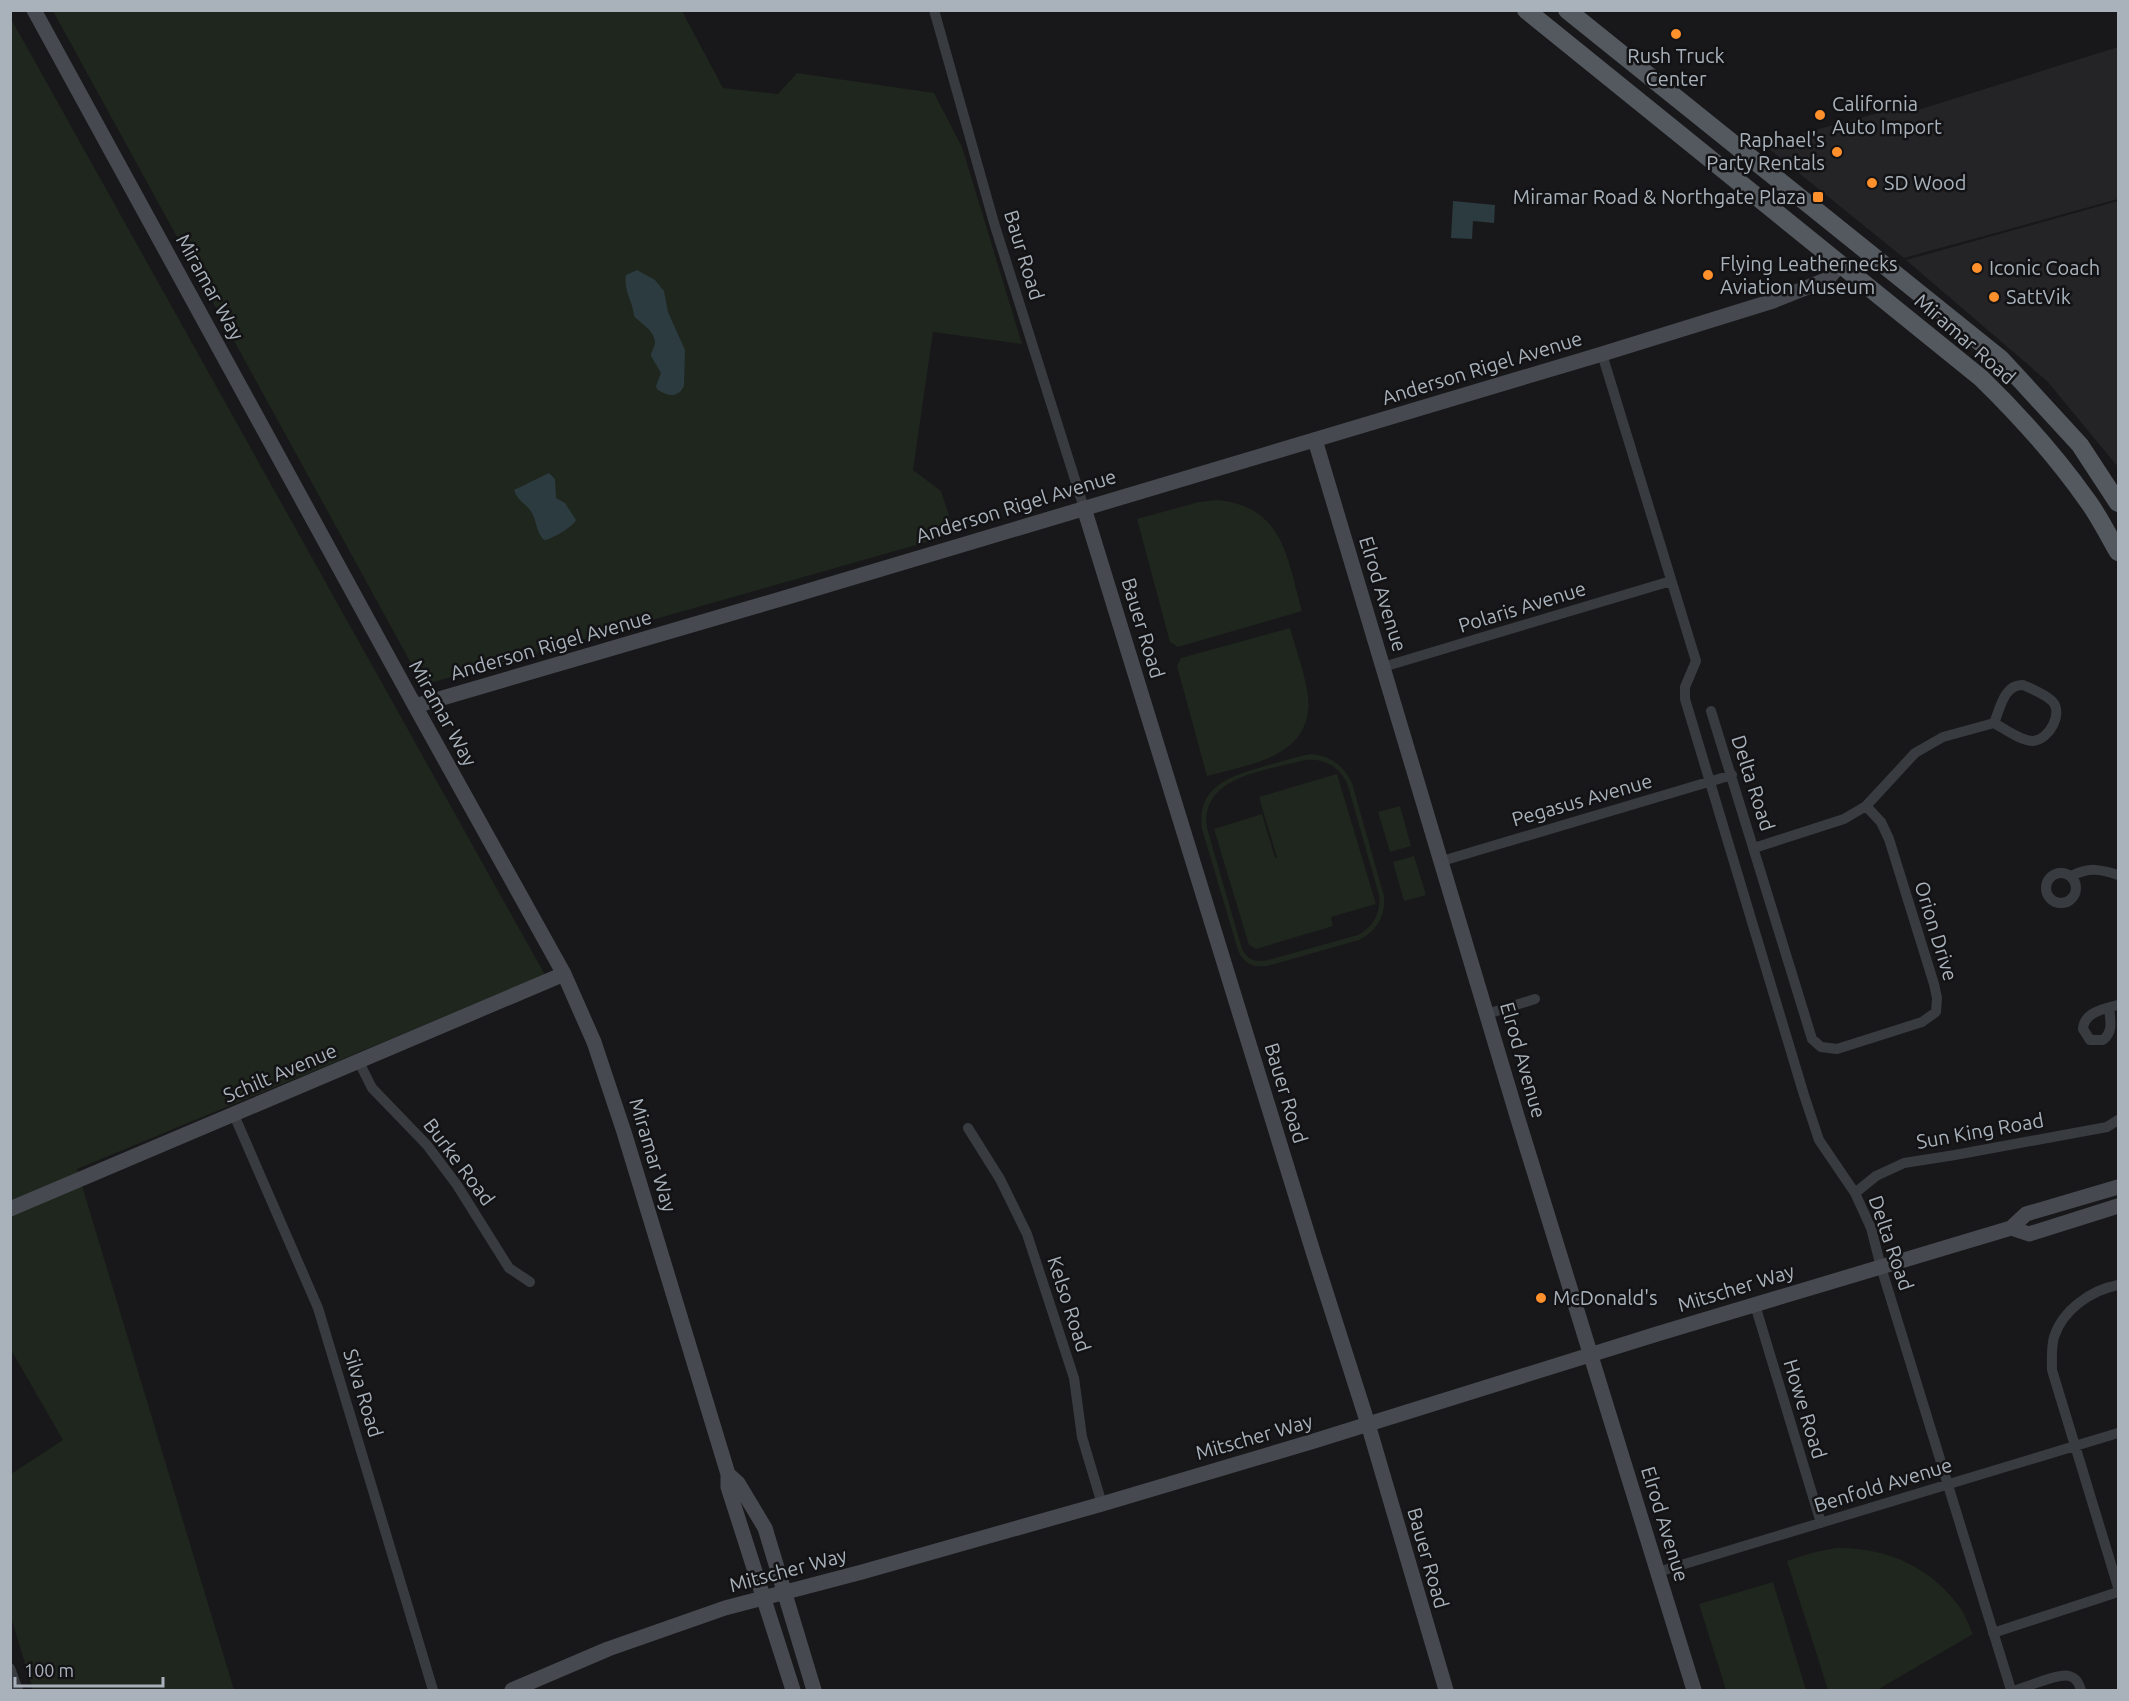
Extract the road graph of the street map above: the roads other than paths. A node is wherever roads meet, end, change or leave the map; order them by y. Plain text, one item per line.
1 (34, 10) edge
2 (934, 10) edge
3 (1526, 10) edge
4 (1567, 10) edge
5 (1840, 264) junction
6 (1602, 354) junction
7 (1315, 440) junction
8 (2118, 503) edge
9 (1084, 508) junction
10 (2118, 552) edge
11 (1671, 581) junction
12 (1383, 667) junction
13 (415, 706) junction
14 (1711, 711) dead end
15 (1994, 723) junction
16 (1732, 775) junction
17 (1710, 781) junction
18 (1866, 806) junction
19 (1754, 848) junction
20 (1442, 861) junction
21 (2118, 875) edge
22 (2071, 876) dead end
23 (564, 974) junction
24 (1535, 999) dead end
25 (1487, 1014) junction
26 (1812, 1039) joint
27 (359, 1062) junction
28 (234, 1115) junction
29 (2118, 1120) edge
30 (968, 1128) dead end
31 (2118, 1187) edge
32 (1855, 1193) junction
33 (2118, 1206) edge
34 (10, 1209) edge
35 (2011, 1228) junction
36 (1881, 1267) junction
37 (531, 1282) dead end
38 (2118, 1285) edge
39 (1755, 1305) junction
40 (1591, 1356) junction
41 (1368, 1424) junction
42 (2118, 1433) edge
43 (2075, 1445) junction
44 (728, 1474) junction
45 (1947, 1485) junction
46 (1102, 1504) junction
47 (1821, 1523) junction
48 (1658, 1572) junction
49 (2118, 1587) edge
50 (2118, 1592) edge
51 (785, 1593) junction
52 (765, 1598) junction
53 (1993, 1632) junction
54 (10, 1668) edge
55 (18, 1690) edge
56 (433, 1690) edge
57 (512, 1690) edge
58 (793, 1690) edge
59 (814, 1690) edge
60 (1446, 1690) edge
61 (1694, 1690) edge
62 (2014, 1690) edge
63 (2081, 1690) edge

1 - 13 street, Miramar Way
2 - 9 street, Baur Road
3 - 5 main road, Miramar Road
4 - 8 main road, Miramar Road
5 - 6 street, Anderson Rigel Avenue
5 - 10 main road, Miramar Road
6 - 7 street, Anderson Rigel Avenue
6 - 11 street
7 - 9 street, Anderson Rigel Avenue
7 - 12 street, Elrod Avenue
9 - 13 street, Anderson Rigel Avenue
9 - 41 street, Bauer Road
11 - 12 street, Polaris Avenue
11 - 17 street, Delta Road
12 - 20 street, Elrod Avenue
13 - 23 street, Miramar Way
14 - 16 street, Delta Road
15 - 15 street
15 - 18 street
16 - 17 street, Pegasus Avenue
16 - 19 street, Delta Road
17 - 20 street, Pegasus Avenue
17 - 32 street, Delta Road
18 - 19 street
18 - 26 street, Orion Drive
19 - 26 street, Delta Road
20 - 25 street, Elrod Avenue
21 - 22 street
23 - 27 street, Schilt Avenue
23 - 44 street, Miramar Way
24 - 25 street
25 - 40 street, Elrod Avenue
27 - 28 street, Schilt Avenue
27 - 37 street, Burke Road
28 - 34 street, Schilt Avenue
28 - 56 street, Silva Road
29 - 32 street, Sun King Road
30 - 46 street, Kelso Road
31 - 35 street, Mitscher Way
32 - 36 street, Delta Road
33 - 35 street, Mitscher Way
35 - 36 street, Mitscher Way
36 - 39 street, Mitscher Way
36 - 45 street, Delta Road
38 - 43 street
39 - 40 street, Mitscher Way
39 - 47 street, Howe Road
40 - 41 street, Mitscher Way
40 - 48 street, Elrod Avenue
41 - 46 street, Mitscher Way
41 - 60 street, Bauer Road
42 - 43 street, Benfold Avenue
43 - 45 street, Benfold Avenue
43 - 49 street
44 - 51 street, Miramar Way
44 - 52 street, Miramar Way
45 - 47 street, Benfold Avenue
45 - 53 street, Delta Road
46 - 51 street, Mitscher Way
47 - 48 street, Benfold Avenue
48 - 61 street, Elrod Avenue
50 - 53 street
51 - 52 street, Mitscher Way
51 - 59 street, Miramar Way
52 - 57 street, Mitscher Way
52 - 58 street, Miramar Way
53 - 62 street, Delta Road
54 - 55 street
62 - 63 street

